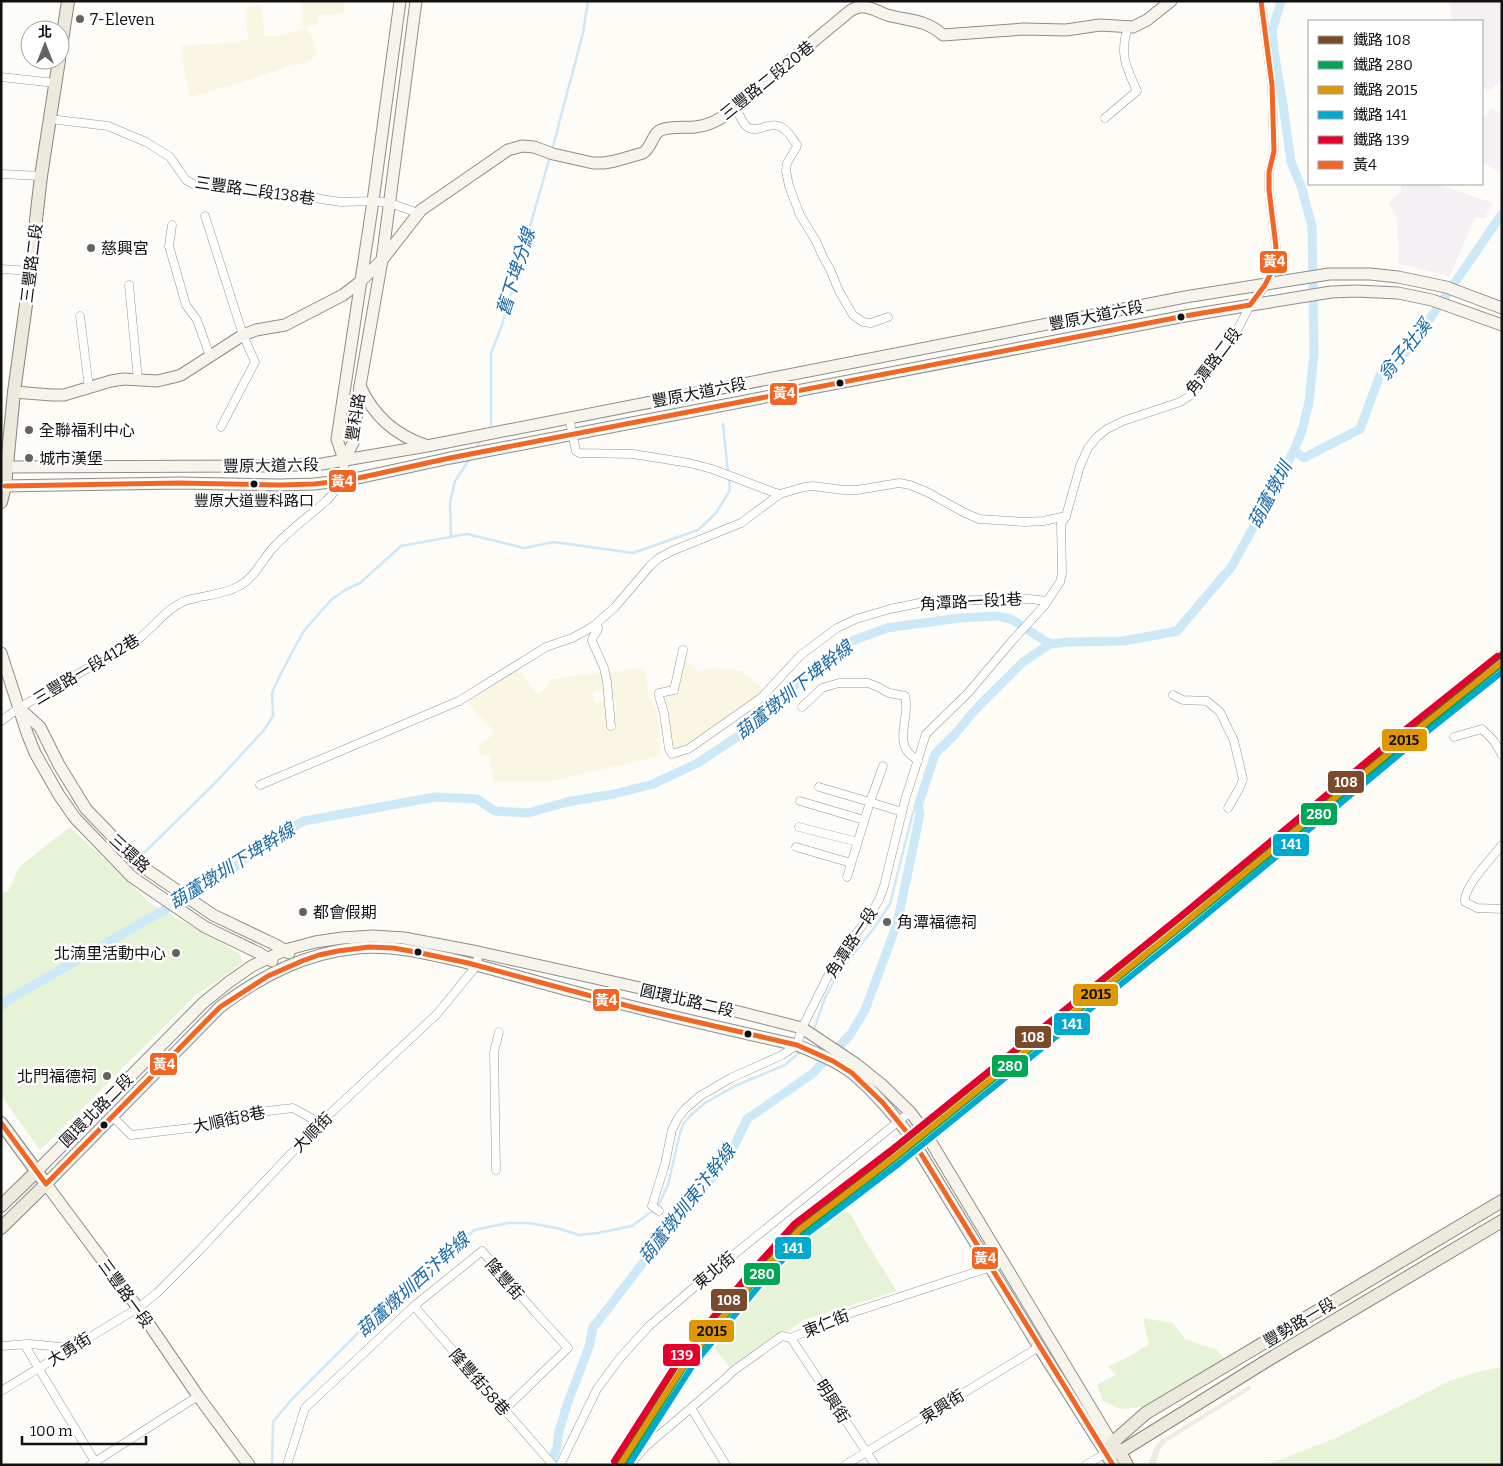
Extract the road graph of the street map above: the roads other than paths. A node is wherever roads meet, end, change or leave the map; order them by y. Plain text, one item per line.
1 (68, 1) edge
2 (400, 1) edge
3 (416, 1) edge
4 (1171, 1) edge
5 (1261, 1) edge
6 (65, 20) edge
7 (1128, 28) junction
8 (58, 70) edge
9 (1, 77) edge
10 (56, 83) junction
11 (736, 107) junction
12 (1105, 118) dead end
13 (50, 120) junction
14 (1, 174) edge
15 (41, 176) junction
16 (373, 201) junction
17 (390, 203) junction
18 (418, 213) junction
19 (206, 216) dead end
20 (172, 225) dead end
21 (382, 260) junction
22 (1, 270) edge
23 (30, 271) junction
24 (360, 282) junction
25 (1267, 284) junction
26 (129, 285) dead end
27 (1250, 305) junction
28 (1502, 308) edge
29 (80, 316) dead end
30 (888, 317) dead end
31 (1500, 324) edge
32 (243, 335) junction
33 (210, 356) junction
34 (138, 380) junction
35 (360, 386) junction
36 (89, 388) junction
37 (14, 392) junction
38 (569, 417) junction
39 (222, 427) dead end
40 (573, 434) junction
41 (427, 446) junction
42 (344, 460) junction
43 (4, 467) edge
44 (344, 481) junction
45 (3, 486) edge
46 (780, 494) junction
47 (1, 502) edge
48 (1066, 516) junction
49 (1045, 604) junction
50 (596, 624) junction
51 (1012, 640) joint
52 (683, 650) dead end
53 (1, 653) edge
54 (1173, 695) dead end
55 (802, 707) dead end
56 (20, 708) junction
57 (1, 721) edge
58 (611, 726) dead end
59 (1454, 737) dead end
60 (1502, 755) edge
61 (918, 761) junction
62 (883, 766) dead end
63 (260, 785) dead end
64 (819, 787) dead end
65 (800, 801) dead end
66 (870, 802) junction
67 (1228, 808) dead end
68 (86, 809) junction
69 (902, 812) junction
70 (75, 818) junction
71 (864, 820) junction
72 (799, 826) dead end
73 (858, 842) junction
74 (1502, 845) edge
75 (796, 847) dead end
76 (852, 863) junction
77 (847, 877) dead end
78 (1502, 909) edge
79 (286, 950) junction
80 (478, 952) junction
81 (270, 958) junction
82 (299, 962) junction
83 (477, 965) junction
84 (281, 969) junction
85 (802, 1028) junction
86 (499, 1032) dead end
87 (797, 1045) junction
88 (854, 1068) junction
89 (910, 1112) junction
90 (112, 1116) junction
91 (899, 1121) junction
92 (1, 1123) edge
93 (320, 1123) junction
94 (496, 1170) dead end
95 (37, 1171) junction
96 (46, 1184) junction
97 (1502, 1201) edge
98 (1, 1206) edge
99 (656, 1208) dead end
100 (1502, 1221) edge
101 (1, 1228) edge
102 (1003, 1263) junction
103 (990, 1267) junction
104 (414, 1306) junction
105 (138, 1308) junction
106 (791, 1338) junction
107 (24, 1344) junction
108 (1, 1346) edge
109 (1039, 1347) junction
110 (72, 1348) junction
111 (38, 1368) junction
112 (1, 1391) edge
113 (198, 1396) junction
114 (691, 1408) junction
115 (504, 1410) junction
116 (1112, 1449) junction
117 (867, 1452) junction
118 (94, 1464) edge
119 (249, 1465) edge
120 (287, 1465) edge
121 (553, 1465) edge
122 (560, 1465) edge
123 (630, 1465) edge
124 (726, 1465) edge
125 (845, 1465) edge
126 (875, 1465) edge
127 (1086, 1465) edge
128 (1113, 1465) edge
129 (1127, 1465) edge

1 - 6 main road
2 - 16 street, 豐科路
3 - 17 street, 豐科路
4 - 7 street
5 - 25 street, 角潭路二段
7 - 11 street, 三豐路二段20巷
7 - 12 street
8 - 10 main road, 三豐路二段
9 - 10 street
10 - 13 main road, 三豐路二段
11 - 18 street, 三豐路二段20巷
11 - 30 street
13 - 15 main road, 三豐路二段
13 - 16 street, 三豐路二段138巷
14 - 15 street
15 - 23 main road, 三豐路二段
16 - 17 street, 三豐路二段138巷
16 - 24 street, 豐科路
17 - 18 street, 三豐路二段138巷
17 - 21 street, 豐科路
18 - 21 street, 三豐路二段20巷
19 - 32 street
20 - 33 street
21 - 24 street, 三豐路二段20巷
21 - 35 street, 豐科路
22 - 23 street
23 - 37 main road, 三豐路二段
24 - 32 street, 三豐路二段20巷
24 - 42 street, 豐科路
25 - 27 street, 角潭路二段
25 - 28 street, 豐原大道六段
25 - 38 street, 豐原大道六段
26 - 34 street
27 - 31 street, 豐原大道六段
27 - 40 street, 豐原大道六段
27 - 48 street, 角潭路二段
29 - 36 street
32 - 33 street, 三豐路二段20巷
32 - 39 street
33 - 34 street, 三豐路二段20巷
34 - 36 street, 三豐路二段20巷
35 - 41 street
35 - 42 street, 豐科路
36 - 37 street, 三豐路二段20巷
37 - 43 main road, 三豐路二段
38 - 40 street
38 - 41 street, 豐原大道六段
40 - 44 street, 豐原大道六段
40 - 46 street
41 - 42 street, 豐原大道六段
42 - 43 street, 豐原大道六段
42 - 44 street
43 - 45 main road
44 - 45 street, 豐原大道六段
44 - 56 street, 三豐路一段412巷
45 - 47 main road
46 - 48 street
46 - 50 street
48 - 49 street, 角潭路二段
49 - 51 street, 角潭路二段
49 - 52 street, 角潭路一段1巷
50 - 58 street
50 - 63 street
51 - 61 street, 角潭路一段
53 - 56 street, 三環路
54 - 67 street
55 - 61 street
56 - 57 street, 三豐路一段412巷
56 - 68 street, 三環路
56 - 70 street, 三環路
59 - 60 street
61 - 69 street, 角潭路一段
62 - 66 street
64 - 66 street
65 - 71 street
66 - 69 street
66 - 71 street
68 - 70 street
68 - 79 street, 三環路
69 - 85 street, 角潭路一段
70 - 81 street, 三環路
71 - 73 street
72 - 73 street
73 - 76 street
74 - 78 street
75 - 76 street
76 - 77 street
79 - 80 street, 圓環北路二段
79 - 81 street, 圓環北路二段
79 - 82 street, 三環路
80 - 83 street
80 - 85 street, 圓環北路二段
81 - 84 street, 三環路
81 - 95 street, 圓環北路二段
82 - 83 street, 圓環北路二段
82 - 84 street, 圓環北路二段
83 - 87 street, 圓環北路二段
83 - 93 street, 大順街
84 - 90 street, 圓環北路二段
85 - 87 street, 角潭路一段
85 - 88 street, 圓環北路二段
86 - 94 street
87 - 88 street, 圓環北路二段
87 - 99 street
88 - 89 street, 圓環北路二段
88 - 91 street, 圓環北路二段
89 - 91 street, 東北街
89 - 102 street, 圓環北路二段
90 - 93 street, 大順街8巷
90 - 96 street, 圓環北路二段
91 - 103 street, 圓環北路二段
91 - 122 street, 東北街
92 - 95 main road, 三豐路一段
93 - 105 street, 大順街
95 - 96 main road, 三豐路一段
95 - 98 main road
96 - 101 main road
96 - 105 street, 三豐路一段
97 - 116 main road, 豐勢路一段
100 - 116 main road, 豐勢路一段
102 - 103 street, 東仁街
102 - 116 street, 圓環北路二段
103 - 106 street, 東仁街
103 - 109 street, 圓環北路二段
104 - 115 street, 隆豐街58巷
104 - 115 street, 隆豐街
104 - 120 street, 隆豐街
105 - 110 street, 大勇街
105 - 113 street, 三豐路一段
106 - 114 street, 東仁街
106 - 117 street, 明興街
107 - 108 street
107 - 110 street
107 - 111 street
109 - 116 street, 圓環北路二段
109 - 117 street, 東興街
110 - 111 street, 大勇街
111 - 112 street, 大勇街
111 - 118 street
113 - 118 street
113 - 119 street, 三豐路一段
114 - 123 street, 東仁街
114 - 124 street
115 - 121 street, 隆豐街58巷
116 - 127 street, 豐勢路一段
116 - 128 main road
116 - 129 main road
117 - 125 street, 東興街
117 - 126 street, 明興街

